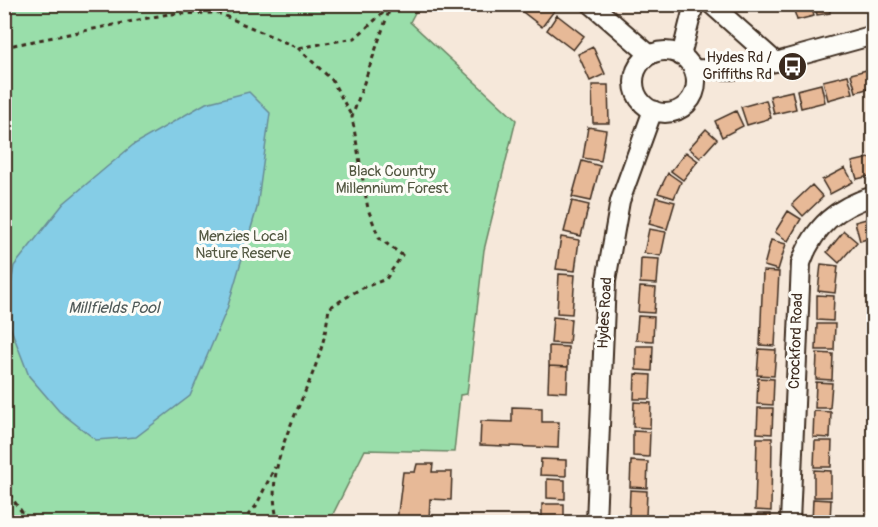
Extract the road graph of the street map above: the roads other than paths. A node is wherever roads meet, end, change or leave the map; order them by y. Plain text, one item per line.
1 (591, 4) edge
2 (694, 4) edge
3 (711, 4) edge
4 (873, 35) edge
5 (650, 55) junction
6 (776, 62) junction
7 (687, 63) junction
8 (734, 70) junction
9 (693, 96) junction
10 (653, 110) junction
11 (873, 196) edge
12 (596, 522) edge
13 (790, 522) edge

1 - 5 street
2 - 7 street
3 - 6 street
4 - 6 street
5 - 7 street
5 - 10 street
6 - 8 street
7 - 8 street
7 - 9 street
8 - 9 street
9 - 10 street
10 - 12 street, Hydes Road
11 - 13 street, Crockford Road

